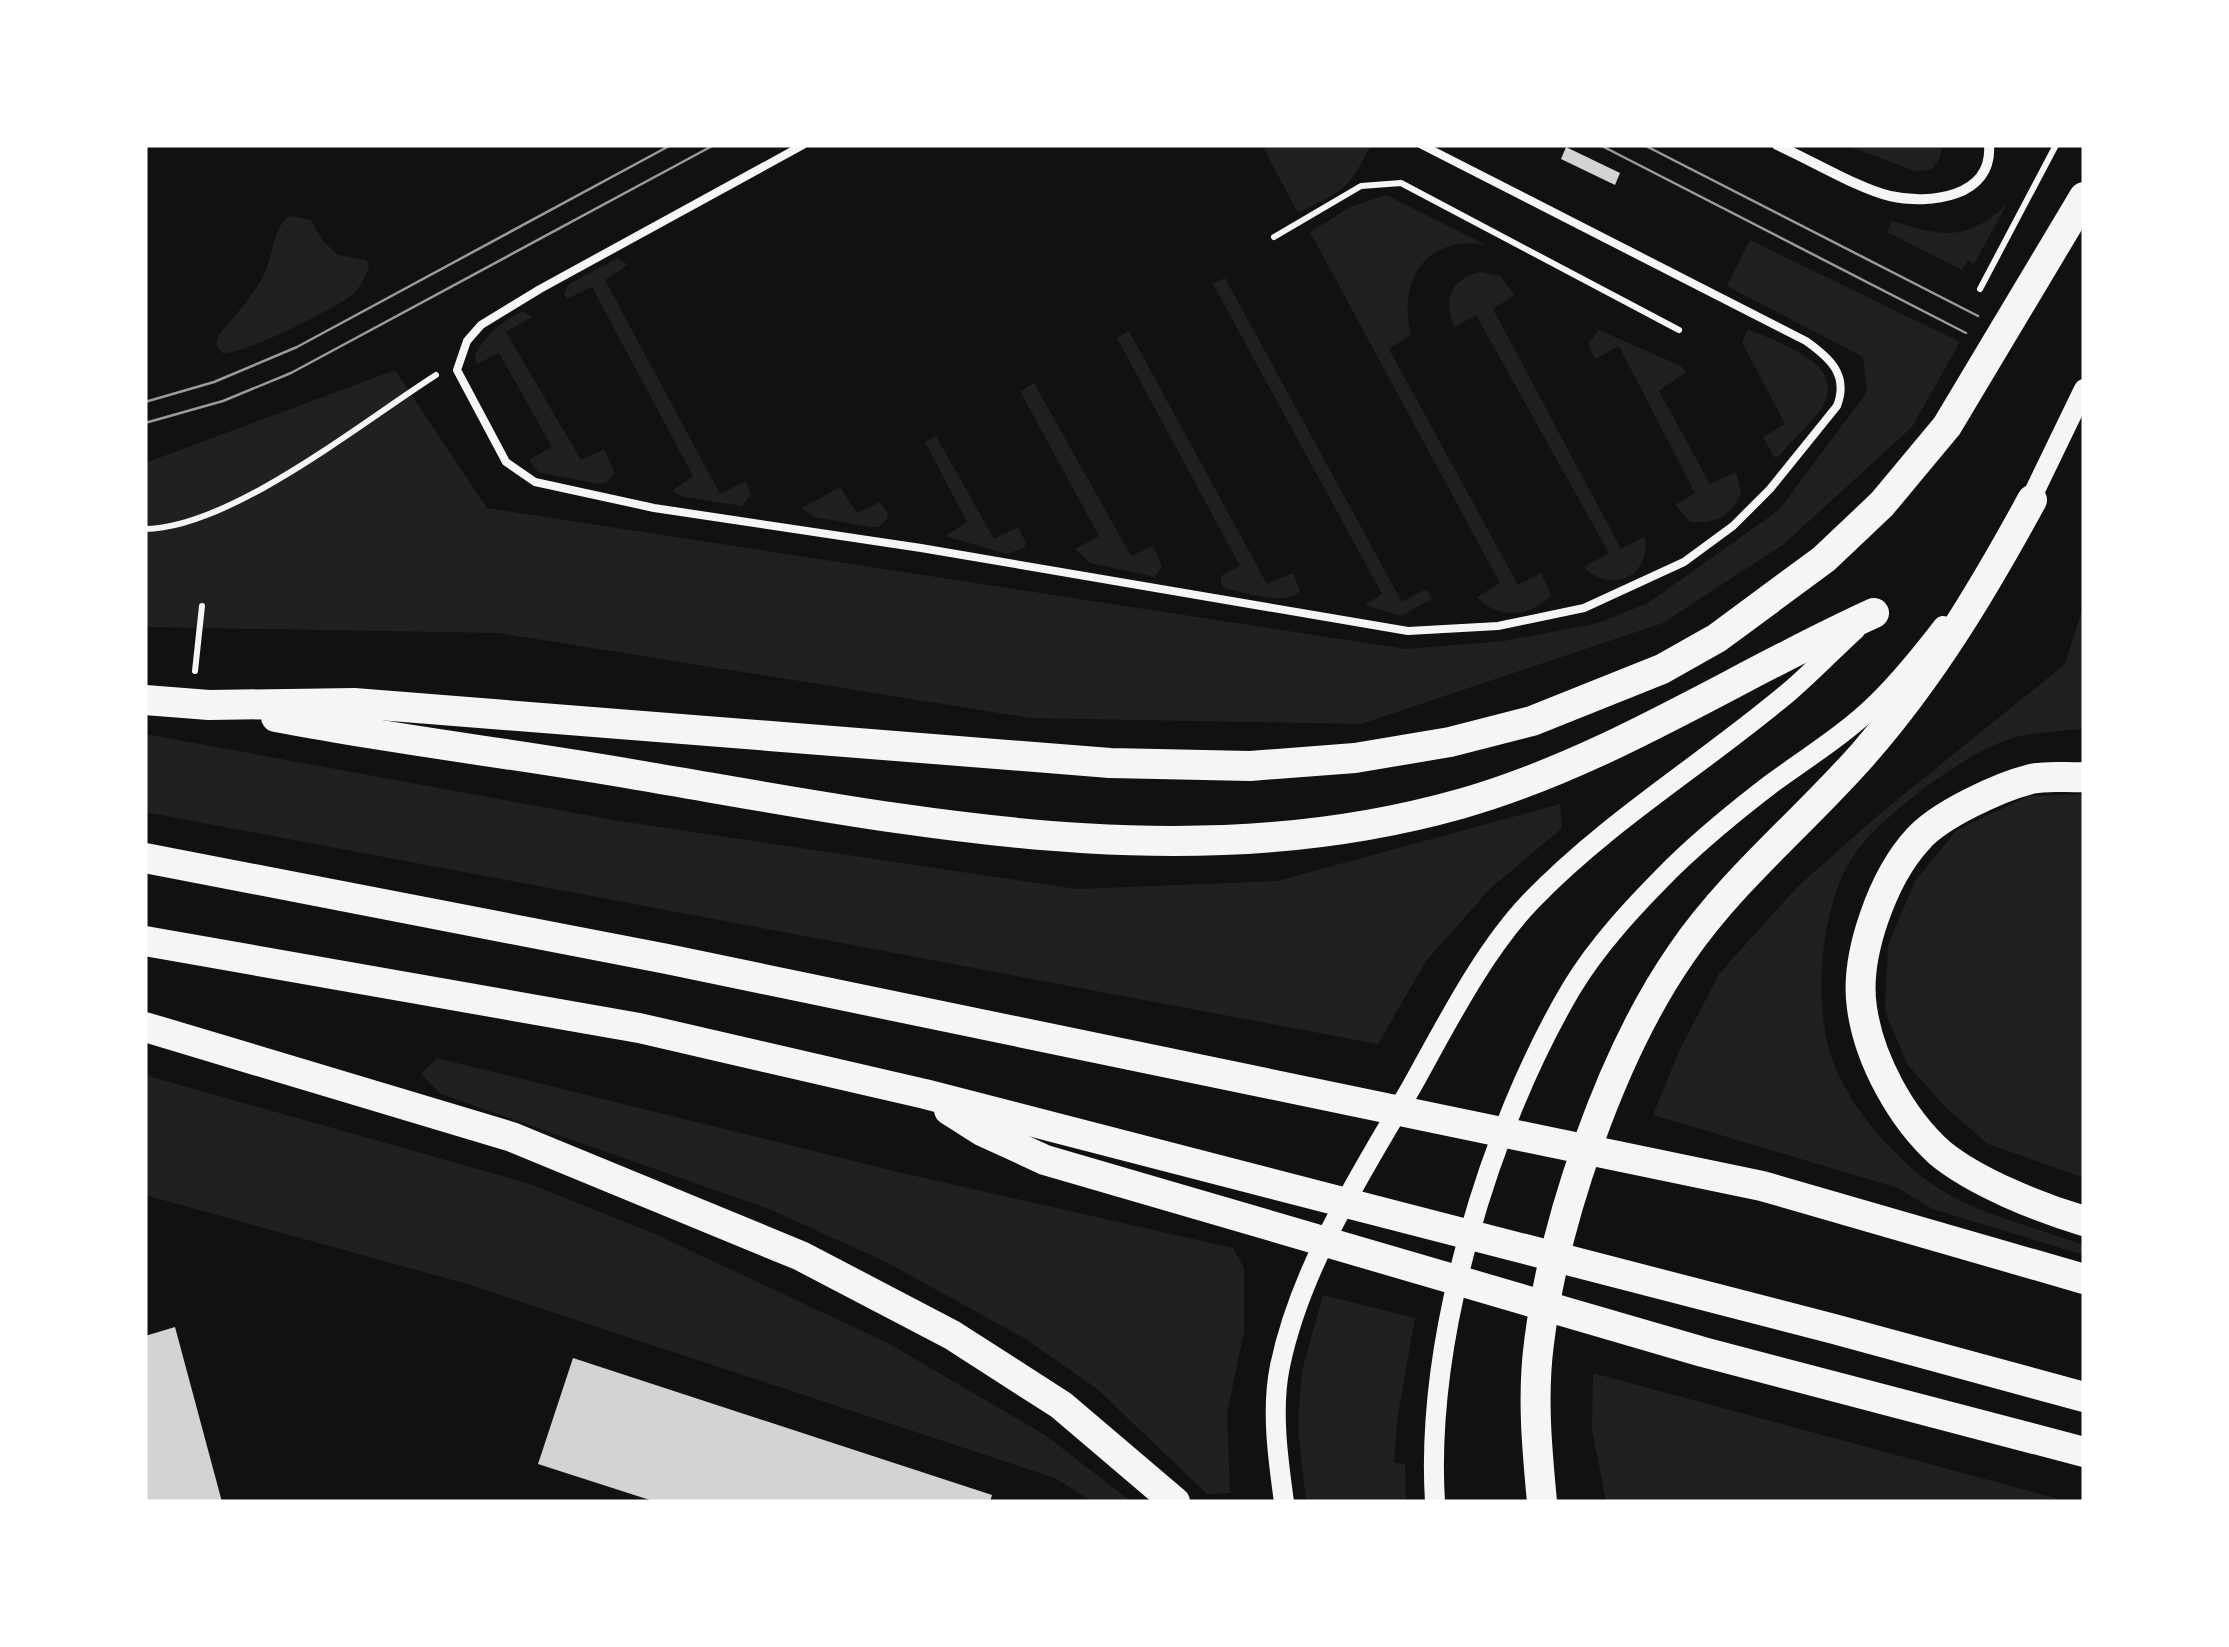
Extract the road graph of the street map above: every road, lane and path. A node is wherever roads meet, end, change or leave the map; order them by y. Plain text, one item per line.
1 (803, 145) edge
2 (1422, 145) edge
3 (1777, 145) edge
4 (1989, 145) edge
5 (2056, 145) edge
6 (2084, 197) edge
7 (1274, 237) dead end
8 (1980, 288) dead end
9 (1679, 330) dead end
10 (457, 370) junction
11 (2084, 389) edge
12 (2032, 500) junction
13 (145, 530) edge
14 (202, 606) dead end
15 (1874, 612) joint
16 (194, 672) dead end
17 (145, 700) edge
18 (210, 705) junction
19 (2084, 778) edge
20 (145, 858) edge
21 (145, 941) edge
22 (145, 1027) edge
23 (926, 1094) junction
24 (2084, 1221) edge
25 (2084, 1279) edge
26 (2084, 1398) edge
27 (2084, 1452) edge
28 (1175, 1502) edge
29 (1284, 1502) edge
30 (1435, 1502) edge
31 (1542, 1502) edge

1 - 10 lane
2 - 10 lane
3 - 4 street
5 - 8 path
6 - 18 highway
7 - 9 path
10 - 13 path
11 - 12 main road
12 - 30 main road
12 - 31 highway
14 - 16 path
15 - 18 highway
15 - 29 main road
17 - 18 highway
19 - 24 highway
20 - 25 highway
21 - 23 highway
22 - 28 highway
23 - 26 highway
23 - 27 highway

